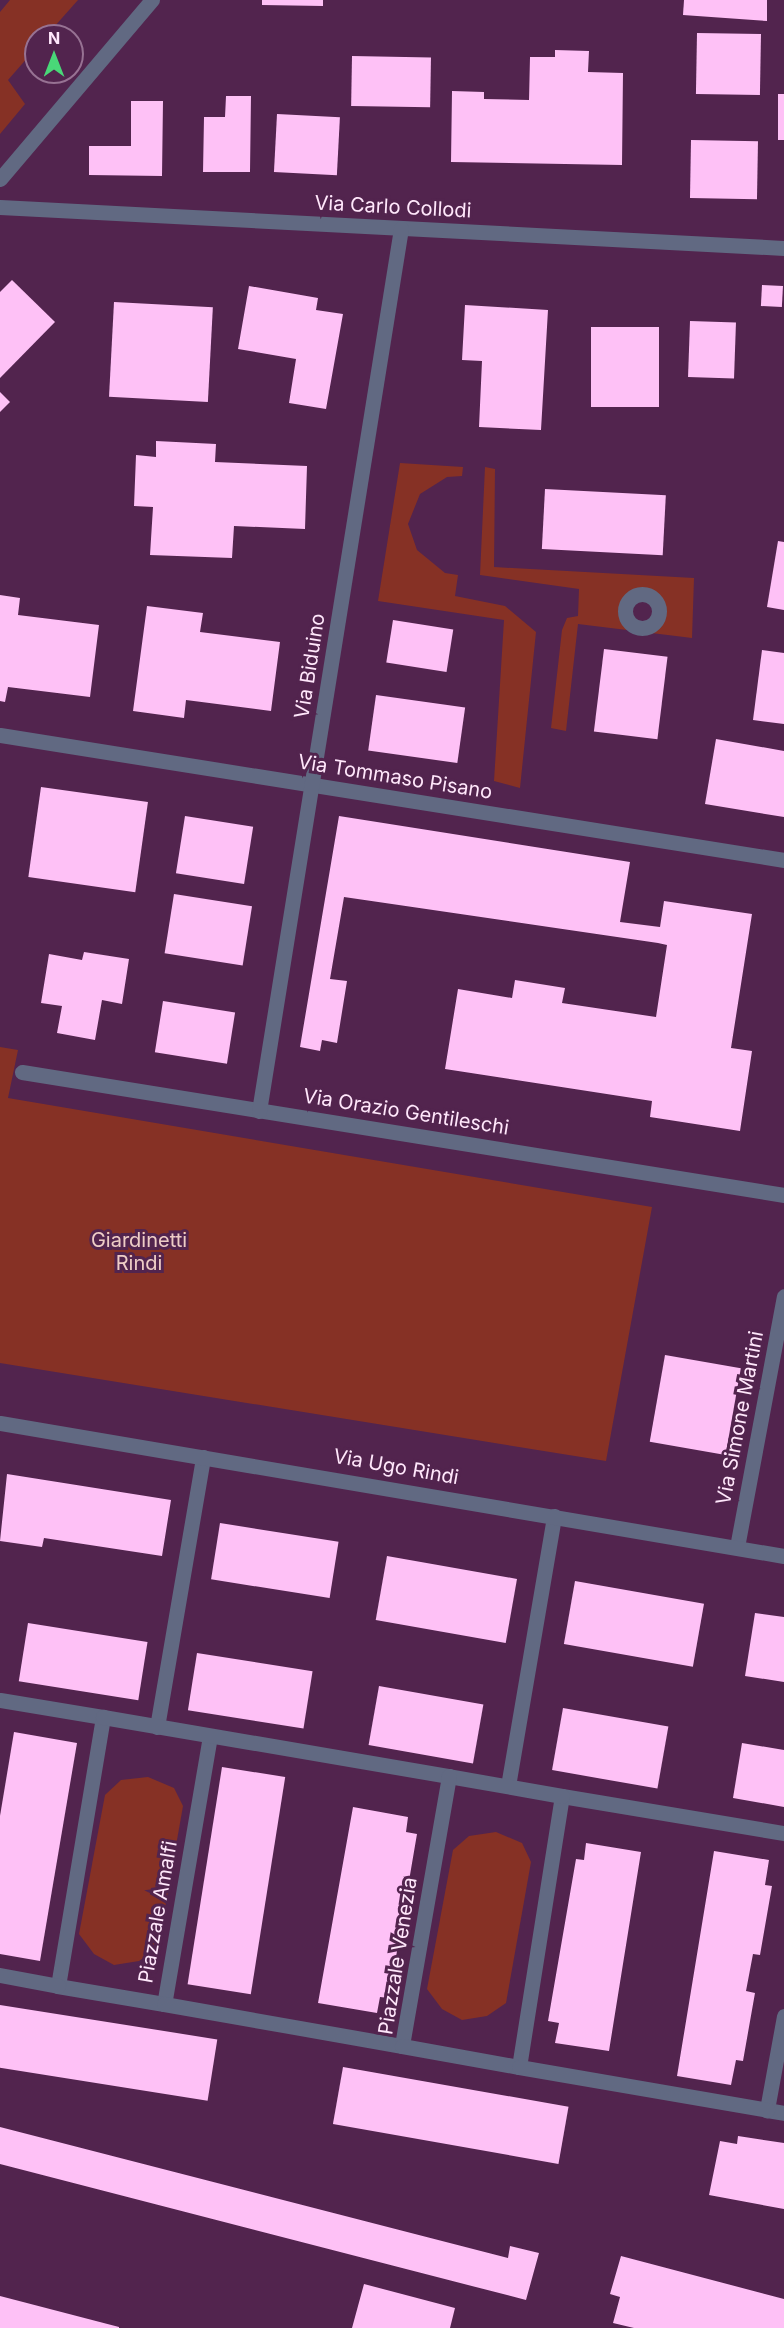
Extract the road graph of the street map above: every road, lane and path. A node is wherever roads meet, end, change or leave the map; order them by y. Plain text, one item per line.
1 (152, 0) edge
2 (0, 179) edge
3 (0, 207) edge
4 (401, 228) junction
5 (784, 248) edge
6 (0, 735) edge
7 (313, 785) junction
8 (784, 860) edge
9 (22, 1072) dead end
10 (259, 1111) junction
11 (784, 1195) edge
12 (784, 1296) edge
13 (0, 1423) edge
14 (202, 1457) junction
15 (554, 1516) junction
16 (737, 1547) junction
17 (784, 1556) edge
18 (0, 1700) edge
19 (103, 1718) junction
20 (157, 1726) junction
21 (210, 1736) junction
22 (449, 1776) junction
23 (508, 1786) junction
24 (562, 1796) junction
25 (784, 1833) edge
26 (0, 1975) edge
27 (58, 1986) junction
28 (164, 2004) junction
29 (784, 2016) edge
30 (402, 2046) junction
31 (519, 2067) junction
32 (767, 2110) junction
33 (784, 2113) edge

1 - 2 street
3 - 4 street, Via Carlo Collodi
4 - 5 street, Via Carlo Collodi
4 - 7 street, Via Biduino
6 - 7 street, Via Tommaso Pisano
7 - 8 street, Via Tommaso Pisano
7 - 10 street, Via Biduino
9 - 10 street, Via Orazio Gentileschi
10 - 11 street, Via Orazio Gentileschi
12 - 16 street, Via Simone Martini
13 - 14 street, Via Ugo Rindi
14 - 15 street, Via Ugo Rindi
14 - 20 street
15 - 16 street, Via Ugo Rindi
15 - 23 street
16 - 17 street, Via Ugo Rindi
18 - 19 street
19 - 20 street
19 - 27 street
20 - 21 street
21 - 22 street
21 - 28 street, Piazzale Amalfi
22 - 23 street
22 - 30 street, Piazzale Venezia
23 - 24 street
24 - 25 street
24 - 31 street
26 - 27 street, Piazzale Amalfi
27 - 28 street, Piazzale Amalfi
28 - 30 street
29 - 32 street
30 - 31 street, Piazzale Venezia
31 - 32 street, Piazzale Venezia
32 - 33 street, Piazzale Venezia

